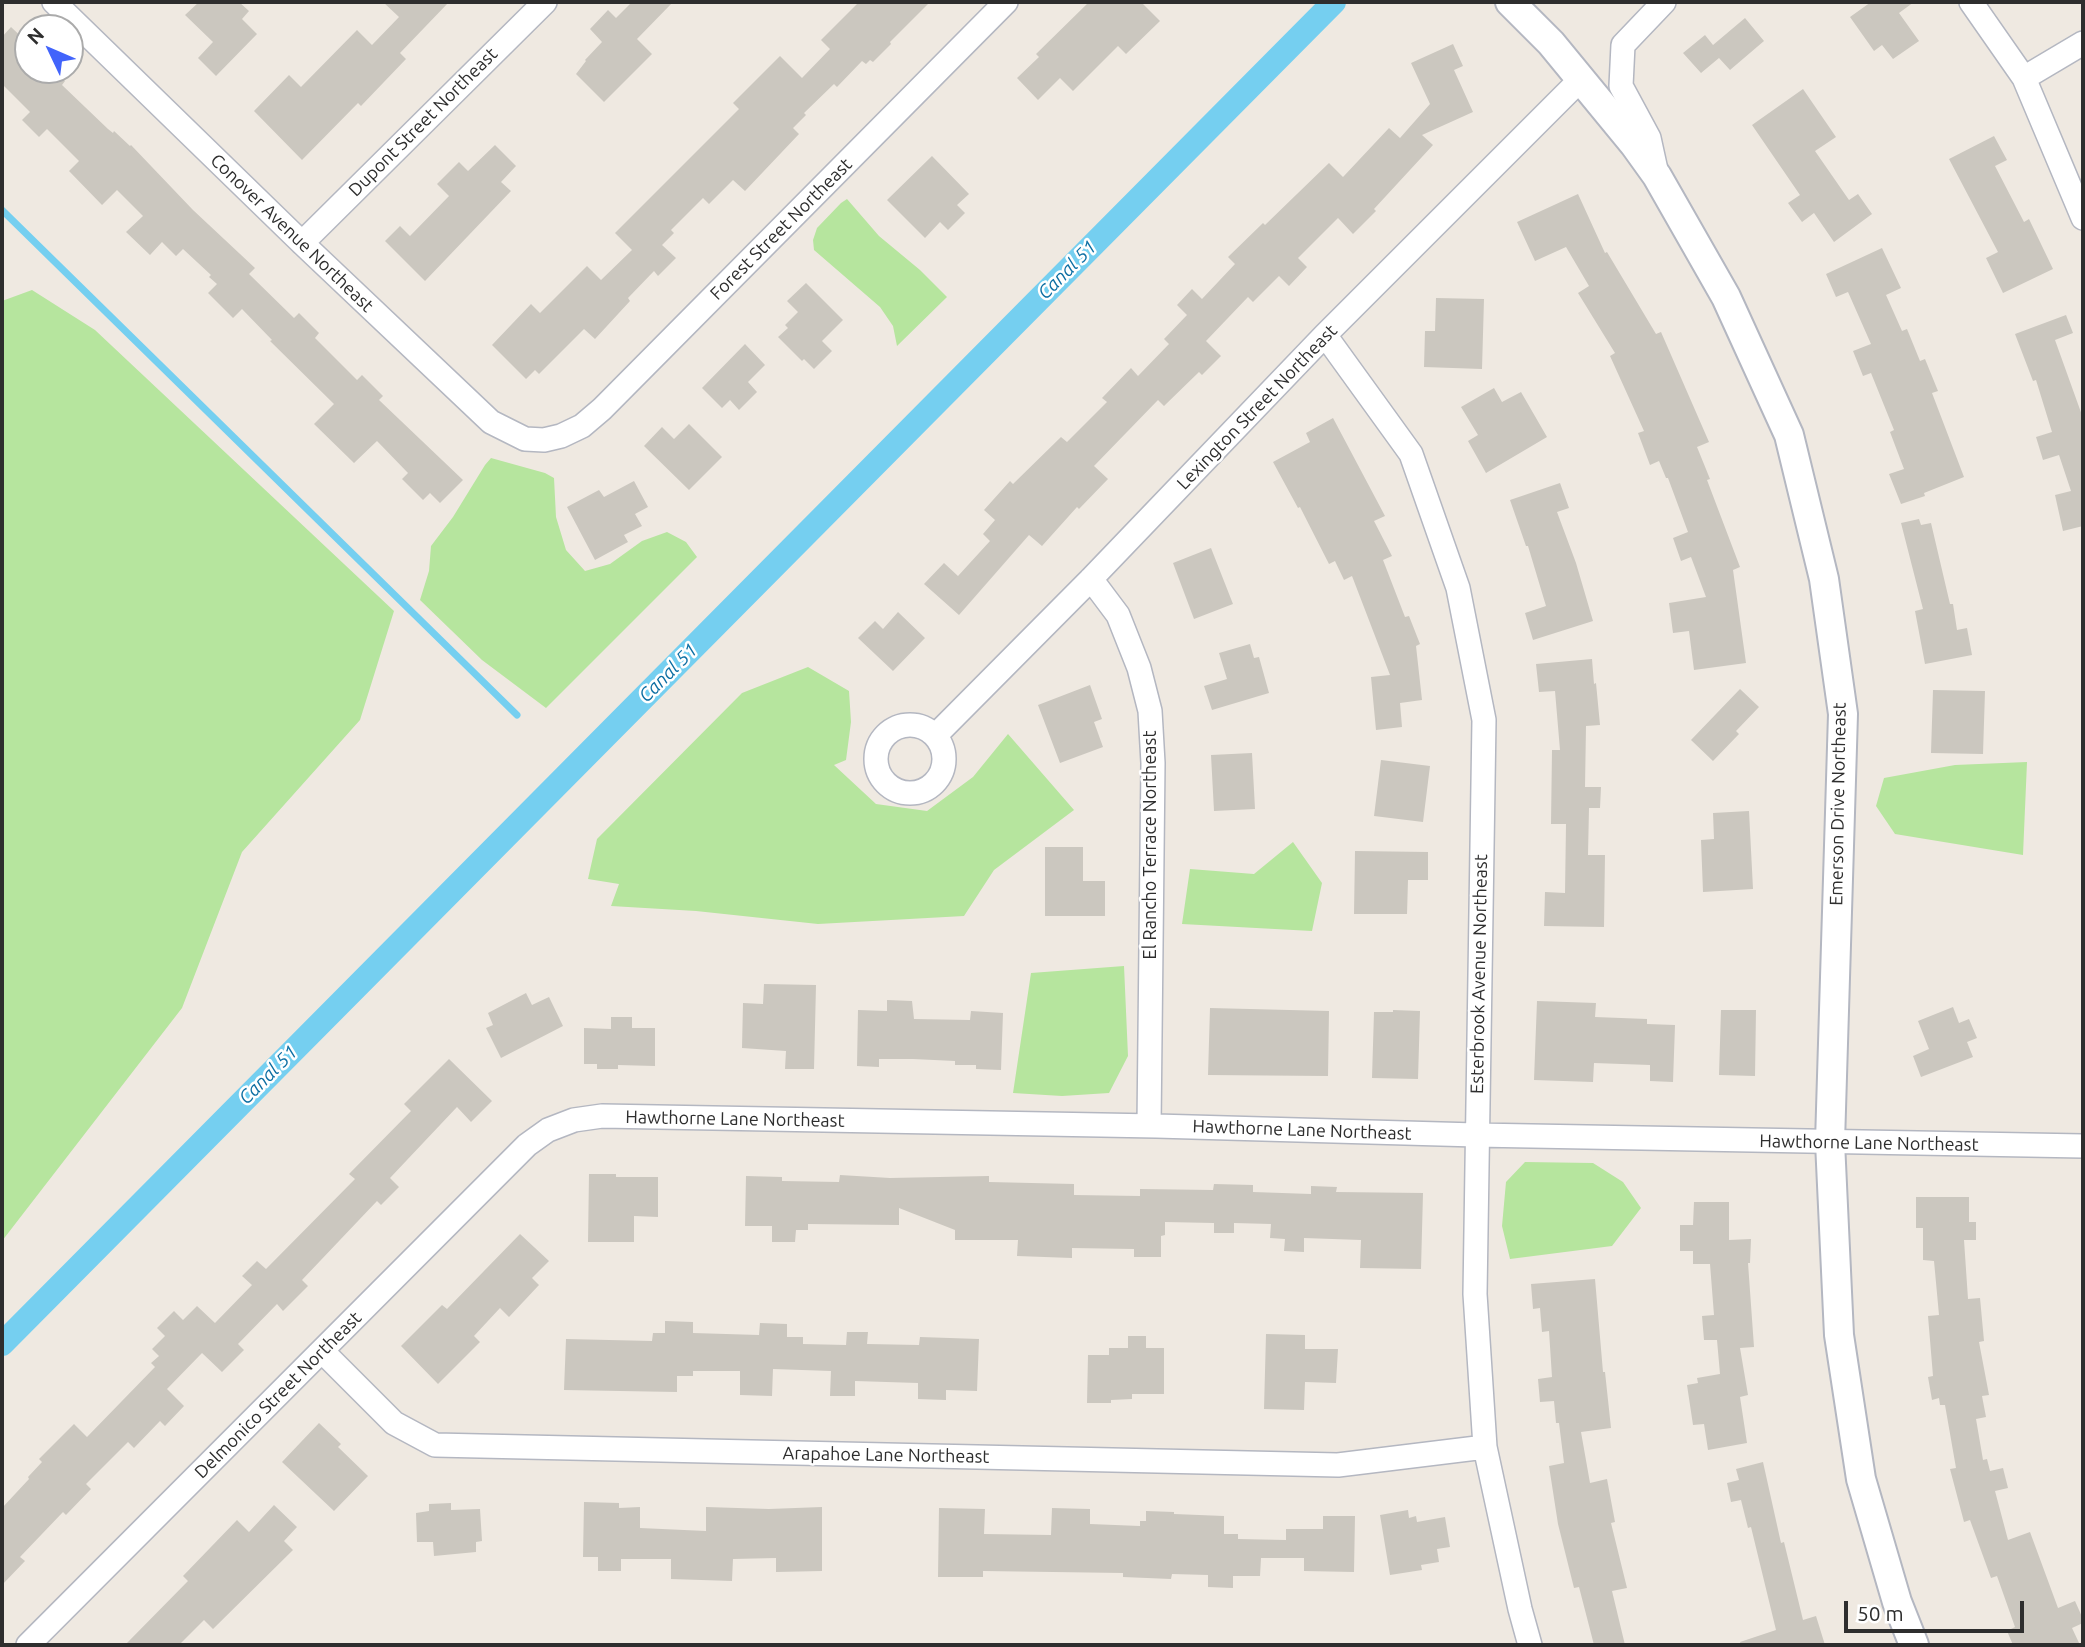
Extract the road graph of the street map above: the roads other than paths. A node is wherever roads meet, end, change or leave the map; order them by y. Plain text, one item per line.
1 (54, 2) edge
2 (545, 2) edge
3 (1006, 2) edge
4 (1510, 2) edge
5 (1664, 2) edge
6 (1971, 2) edge
7 (2083, 43) edge
8 (2024, 78) junction
9 (1580, 80) junction
10 (1657, 176) junction
11 (2083, 218) edge
12 (302, 243) junction
13 (1325, 335) junction
14 (544, 440) joint
15 (1091, 579) junction
16 (935, 736) dead end
17 (1149, 1126) junction
18 (1476, 1135) junction
19 (1830, 1142) junction
20 (527, 1145) joint
21 (2083, 1146) edge
22 (322, 1350) junction
23 (1485, 1447) junction
24 (28, 1645) edge
25 (1530, 1645) edge
26 (1914, 1645) edge

1 - 12 street, Conover Avenue Northeast
2 - 12 street, Dupont Street Northeast
3 - 14 street, Forest Street Northeast
4 - 9 street, Emerson Drive Northeast
5 - 10 street
6 - 8 street
7 - 8 street
8 - 11 street
9 - 10 street, Emerson Drive Northeast
9 - 13 street, Lexington Street Northeast
10 - 19 street, Emerson Drive Northeast
12 - 14 street, Conover Avenue Northeast
13 - 15 street, Lexington Street Northeast
13 - 18 street, Esterbrook Avenue Northeast
15 - 16 street, Lexington Street Northeast
15 - 17 street, El Rancho Terrace Northeast
17 - 18 street, Hawthorne Lane Northeast
17 - 20 street, Hawthorne Lane Northeast
18 - 19 street, Hawthorne Lane Northeast
18 - 23 street, Esterbrook Avenue Northeast
19 - 21 street, Hawthorne Lane Northeast
19 - 26 street, Emerson Drive Northeast
20 - 22 street, Delmonico Street Northeast
22 - 23 street, Arapahoe Lane Northeast
22 - 24 street, Delmonico Street Northeast
23 - 25 street, Esterbrook Avenue Northeast

